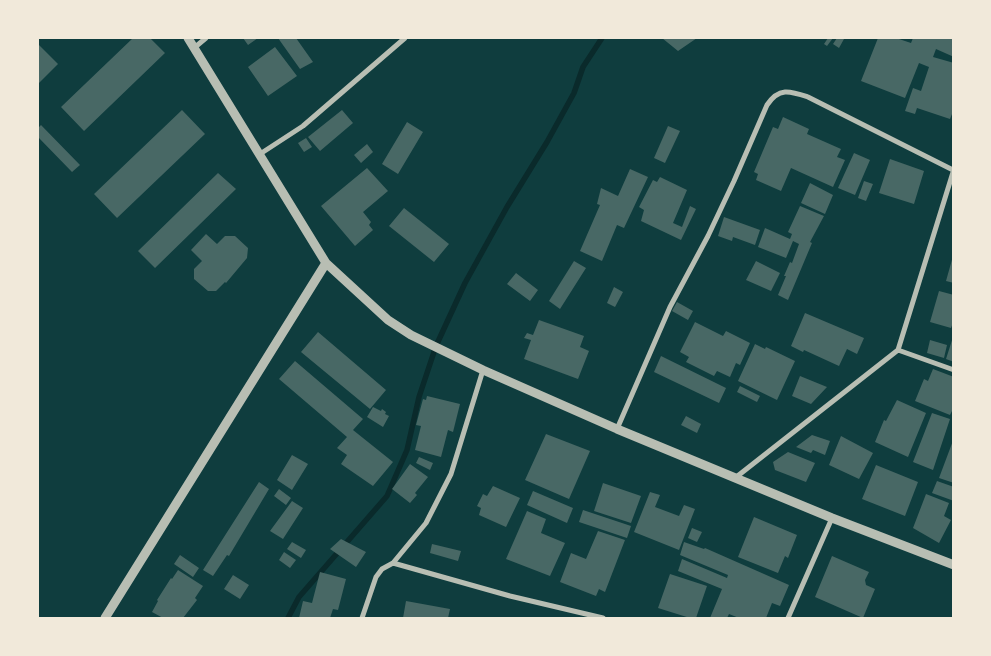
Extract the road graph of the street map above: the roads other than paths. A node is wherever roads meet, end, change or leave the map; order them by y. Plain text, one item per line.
1 (188, 38) edge
2 (206, 38) edge
3 (405, 38) edge
4 (194, 48) junction
5 (260, 154) junction
6 (953, 169) edge
7 (326, 263) junction
8 (898, 350) junction
9 (483, 370) junction
10 (954, 370) edge
11 (617, 429) junction
12 (735, 478) junction
13 (832, 518) junction
14 (392, 563) junction
15 (954, 565) edge
16 (105, 618) edge
17 (362, 618) edge
18 (603, 618) edge
19 (788, 618) edge

1 - 4 street
2 - 4 street
3 - 5 street
4 - 5 street
5 - 7 street
6 - 8 street
6 - 11 street
7 - 9 street
7 - 16 street
8 - 10 street
8 - 12 street
9 - 11 street
9 - 14 street
11 - 12 street
12 - 13 street
13 - 15 street
13 - 19 street
14 - 17 street
14 - 18 street

